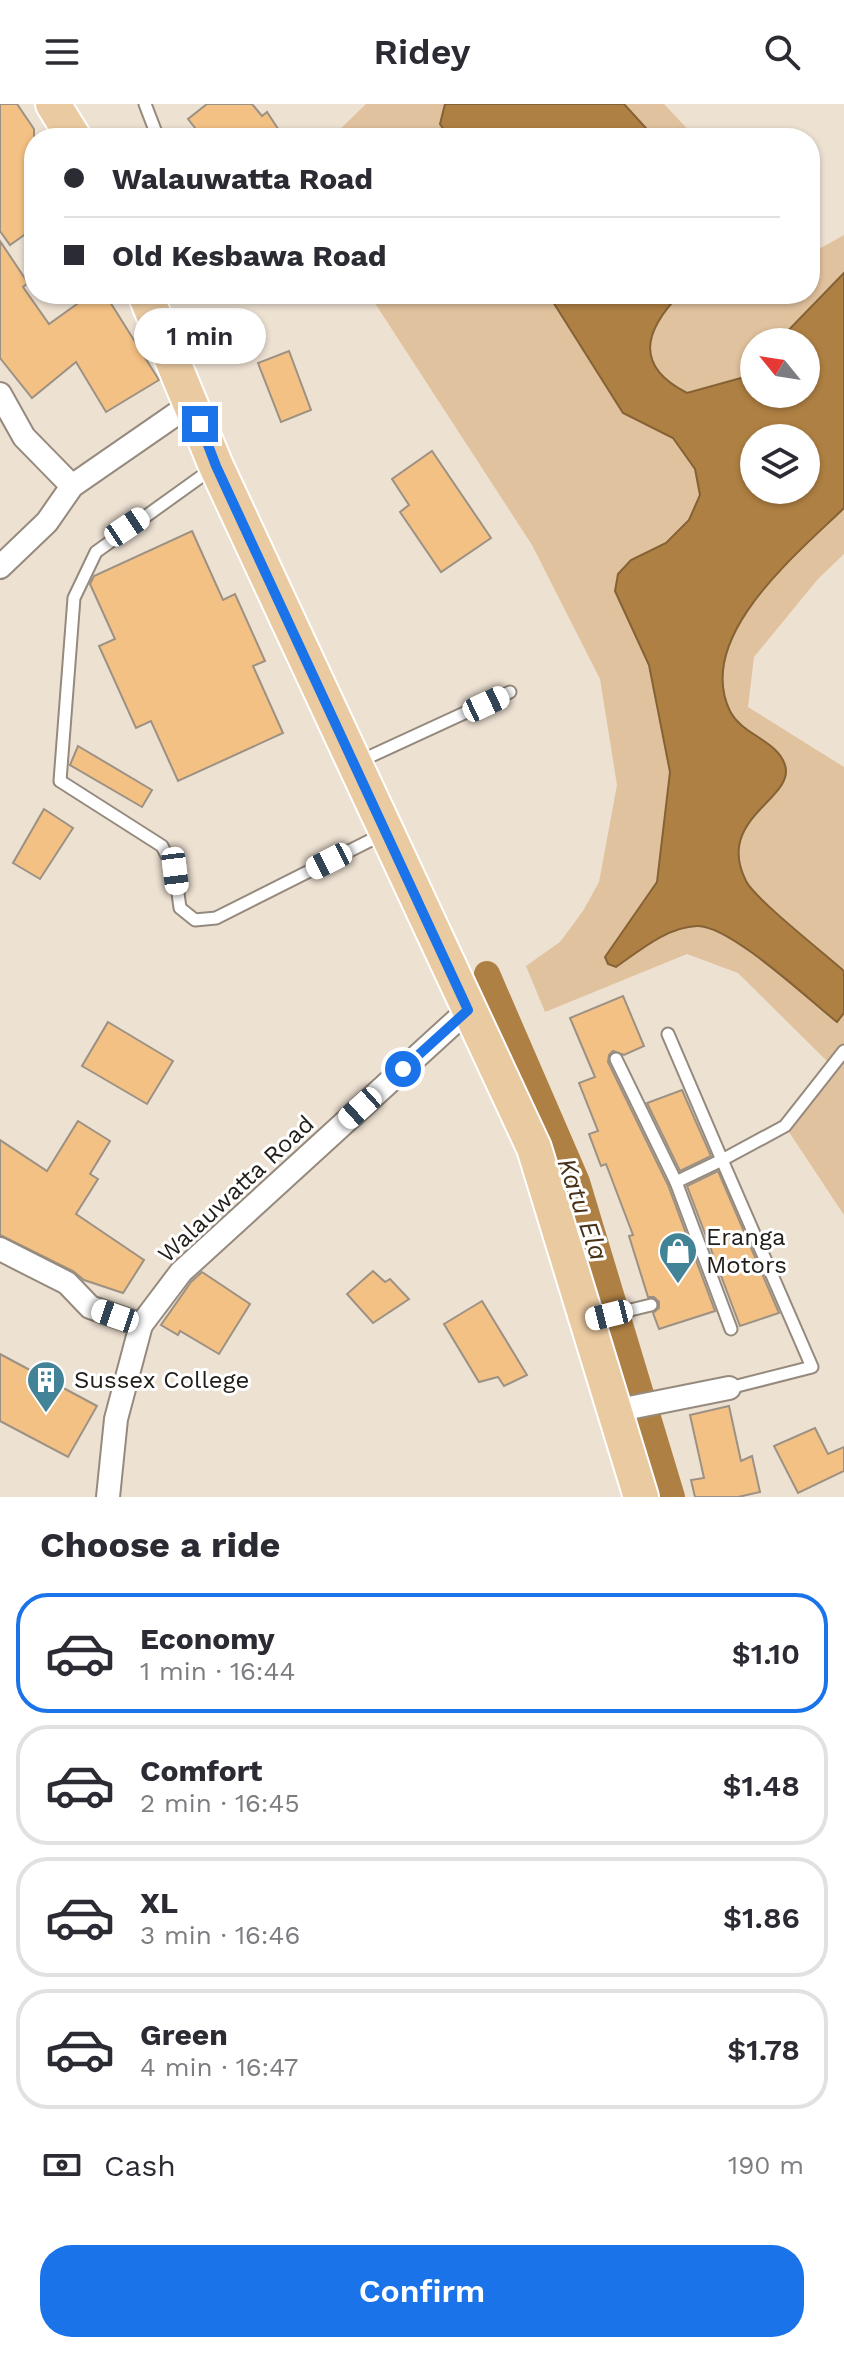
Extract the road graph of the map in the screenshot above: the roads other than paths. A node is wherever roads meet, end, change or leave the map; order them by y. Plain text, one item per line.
1 (53, 104) edge
2 (145, 104) edge
3 (68, 128) edge
4 (154, 128) edge
5 (149, 304) edge
6 (0, 394) edge
7 (192, 403) junction
8 (216, 466) junction
9 (72, 486) junction
10 (0, 567) edge
11 (510, 692) dead end
12 (354, 763) junction
13 (385, 833) junction
14 (468, 1010) junction
15 (668, 1034) dead end
16 (844, 1051) edge
17 (616, 1059) dead end
18 (722, 1160) junction
19 (676, 1182) junction
20 (0, 1249) edge
21 (651, 1305) dead end
22 (588, 1320) junction
23 (141, 1325) junction
24 (731, 1329) dead end
25 (729, 1388) joint
26 (614, 1411) junction
27 (108, 1497) edge
28 (641, 1497) edge

1 - 3 main road
2 - 4 lane
5 - 7 main road
6 - 9 street
7 - 8 main road
7 - 9 street
8 - 12 main road
8 - 13 lane
9 - 10 street
11 - 12 lane
12 - 13 main road
13 - 14 main road
14 - 22 main road
14 - 23 street, Walauwatta Road
15 - 18 lane
16 - 18 lane
17 - 19 lane
18 - 19 lane
18 - 25 lane
19 - 24 lane
20 - 23 street
21 - 22 lane
22 - 26 main road
23 - 27 street, Walauwatta Road
25 - 26 street
26 - 28 main road

